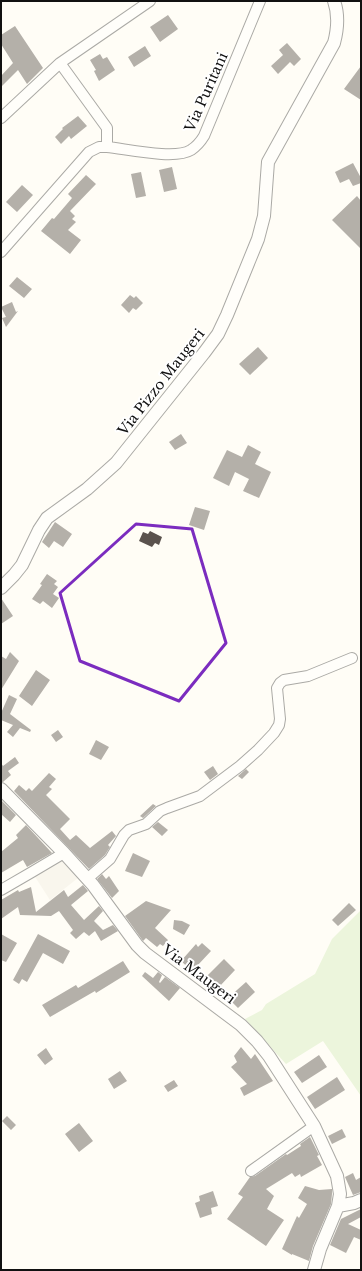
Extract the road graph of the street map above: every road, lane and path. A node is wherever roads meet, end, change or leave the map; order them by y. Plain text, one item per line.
1 (150, 1) edge
2 (260, 1) edge
3 (334, 1) edge
4 (60, 63) junction
5 (1, 118) edge
6 (107, 147) junction
7 (1, 252) edge
8 (1, 588) edge
9 (352, 658) dead end
10 (1, 789) edge
11 (64, 853) junction
12 (87, 879) junction
13 (1, 890) edge
14 (314, 1126) junction
15 (251, 1171) dead end
16 (361, 1200) edge
17 (338, 1206) junction
18 (314, 1270) edge

1 - 4 street
2 - 6 street, Via Puritani
3 - 8 street, Via Pizzo Maugeri
4 - 5 street
4 - 6 street
6 - 7 street, Via Puritani
9 - 12 street
10 - 11 street, Via Maugeri
11 - 12 street, Via Maugeri
11 - 13 street
12 - 14 street, Via Maugeri
14 - 15 street
14 - 17 street, Via Maugeri
16 - 17 street
17 - 18 street

